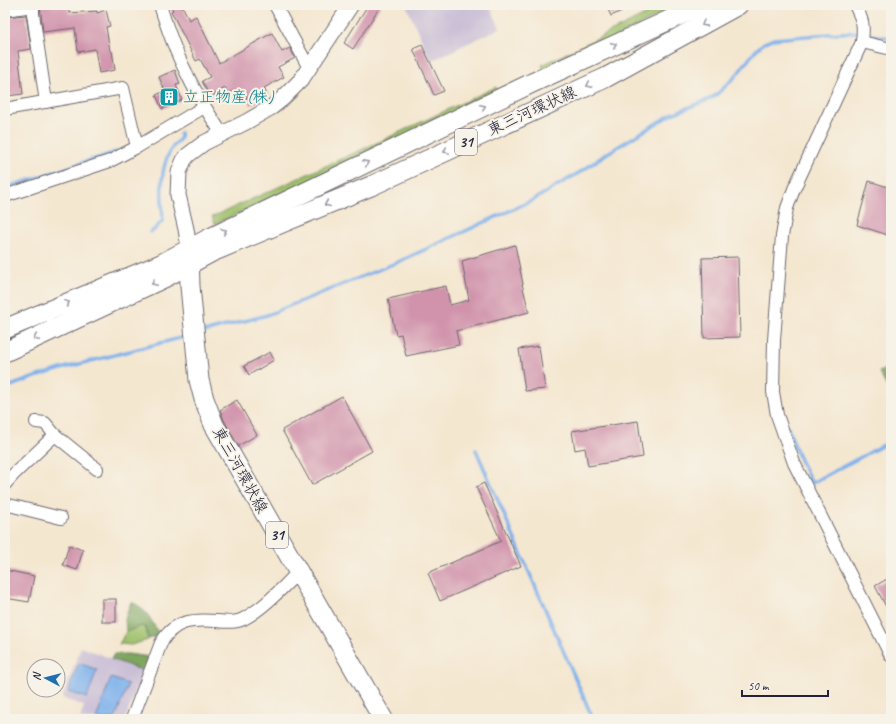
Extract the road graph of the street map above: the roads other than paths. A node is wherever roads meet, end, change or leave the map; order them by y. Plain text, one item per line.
1 (160, 5) edge
2 (275, 5) edge
3 (351, 5) edge
4 (702, 5) edge
5 (738, 5) edge
6 (855, 5) edge
7 (33, 6) edge
8 (5, 10) edge
9 (862, 42) junction
10 (891, 49) edge
11 (310, 68) junction
12 (46, 102) junction
13 (204, 107) junction
14 (5, 109) edge
15 (222, 134) junction
16 (137, 147) junction
17 (5, 196) edge
18 (189, 257) junction
19 (5, 329) edge
20 (5, 352) edge
21 (36, 422) dead end
22 (55, 436) junction
23 (97, 469) dead end
24 (5, 484) edge
25 (5, 504) edge
26 (61, 518) dead end
27 (298, 572) junction
28 (891, 656) edge
29 (132, 719) edge
30 (383, 719) edge

1 - 13 street
2 - 11 street
3 - 11 street
18 -> 4 main road, 東三河環状線 / 31
5 -> 18 main road, 東三河環状線 / 31
6 - 9 street
7 - 8 street
7 - 12 street
9 - 10 street
9 - 28 street
11 - 15 street
12 - 14 street
12 - 16 street
13 - 15 street
13 - 16 street
15 - 18 street
16 - 17 street
19 -> 18 main road, 東三河環状線 / 31
18 -> 20 main road, 東三河環状線 / 31
18 - 27 main road, 東三河環状線 / 31
21 - 22 street
22 - 23 street
22 - 24 street
25 - 26 street
27 - 29 street
27 - 30 main road, 東三河環状線 / 31

